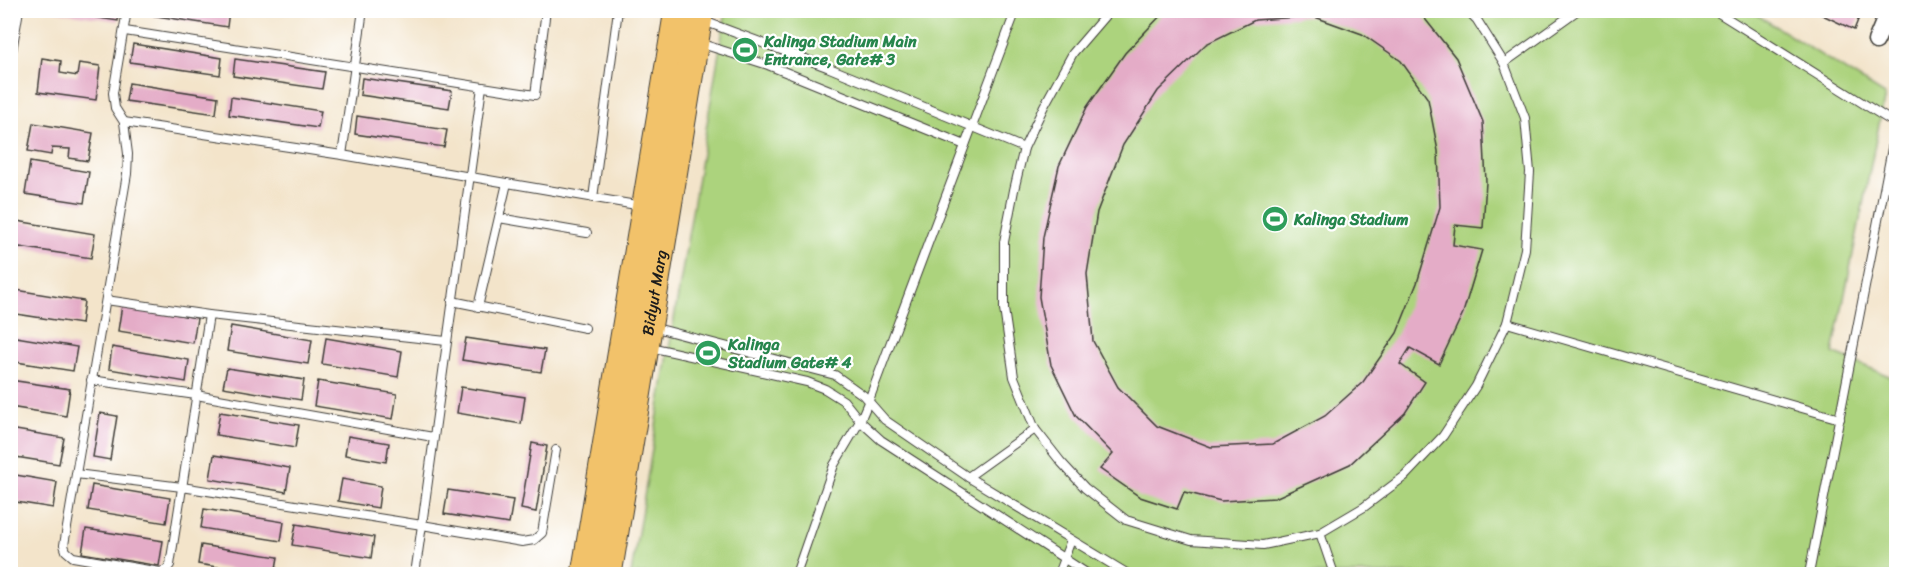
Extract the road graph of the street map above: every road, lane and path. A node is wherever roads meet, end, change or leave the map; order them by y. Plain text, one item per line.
1 (19, 10) edge
2 (127, 10) edge
3 (363, 10) edge
4 (546, 10) edge
5 (618, 10) edge
6 (1016, 10) edge
7 (1110, 10) edge
8 (1467, 10) edge
9 (1578, 10) edge
10 (1714, 10) edge
11 (1889, 10) edge
12 (693, 20) edge
13 (125, 31) junction
14 (1876, 41) dead end
15 (10, 63) edge
16 (1503, 63) junction
17 (355, 66) junction
18 (482, 87) junction
19 (124, 122) junction
20 (1896, 126) edge
21 (971, 128) junction
22 (964, 145) junction
23 (1024, 148) junction
24 (342, 155) junction
25 (471, 177) junction
26 (507, 183) junction
27 (593, 198) junction
28 (645, 207) junction
29 (499, 218) junction
30 (587, 233) dead end
31 (106, 300) junction
32 (452, 301) junction
33 (478, 307) junction
34 (209, 315) junction
35 (1507, 323) junction
36 (585, 328) dead end
37 (647, 336) junction
38 (446, 341) junction
39 (91, 380) junction
40 (196, 395) junction
41 (869, 400) junction
42 (1840, 419) junction
43 (860, 421) junction
44 (1035, 429) junction
45 (434, 437) junction
46 (556, 450) dead end
47 (76, 474) junction
48 (968, 477) junction
49 (182, 487) junction
50 (422, 525) junction
51 (1320, 533) junction
52 (1071, 540) junction
53 (1063, 559) junction
54 (415, 574) edge
55 (585, 574) edge
56 (608, 574) edge
57 (796, 574) edge
58 (1058, 574) edge
59 (1088, 574) edge
60 (1128, 574) edge
61 (1334, 574) edge
62 (1809, 574) edge

1 - 15 lane
2 - 13 lane
3 - 17 lane
4 - 18 lane
5 - 27 lane
6 - 21 lane
7 - 23 lane
8 - 16 lane
9 - 16 lane
10 - 20 lane
11 - 14 street
12 - 21 lane
12 - 22 lane
12 - 28 main road, Bidyut Marg
12 - 37 main road, Bidyut Marg
13 - 17 lane
13 - 19 lane
16 - 35 lane
17 - 18 lane
17 - 24 lane
18 - 25 lane
19 - 24 lane
19 - 31 lane
20 - 42 lane
21 - 22 lane
21 - 23 lane
22 - 41 lane
23 - 44 lane
24 - 25 lane
25 - 26 lane
25 - 32 lane
26 - 27 lane
26 - 29 lane
27 - 28 lane
28 - 55 main road, Bidyut Marg
29 - 30 lane
29 - 33 lane
31 - 34 lane
31 - 39 lane
32 - 33 lane
32 - 38 lane
33 - 36 lane
34 - 38 lane
34 - 40 lane
35 - 42 lane
35 - 51 lane
37 - 41 lane
37 - 43 lane
37 - 56 main road, Bidyut Marg
38 - 45 lane
39 - 40 lane
39 - 47 lane
40 - 45 lane
40 - 49 lane
41 - 43 lane
41 - 48 lane
42 - 62 lane
43 - 53 lane
43 - 57 lane
44 - 48 lane
44 - 51 lane
45 - 50 lane
46 - 50 lane
47 - 49 lane
47 - 49 lane
48 - 52 lane
49 - 50 lane
50 - 54 lane
51 - 61 lane
52 - 53 lane
52 - 60 lane
53 - 58 lane
53 - 59 lane

